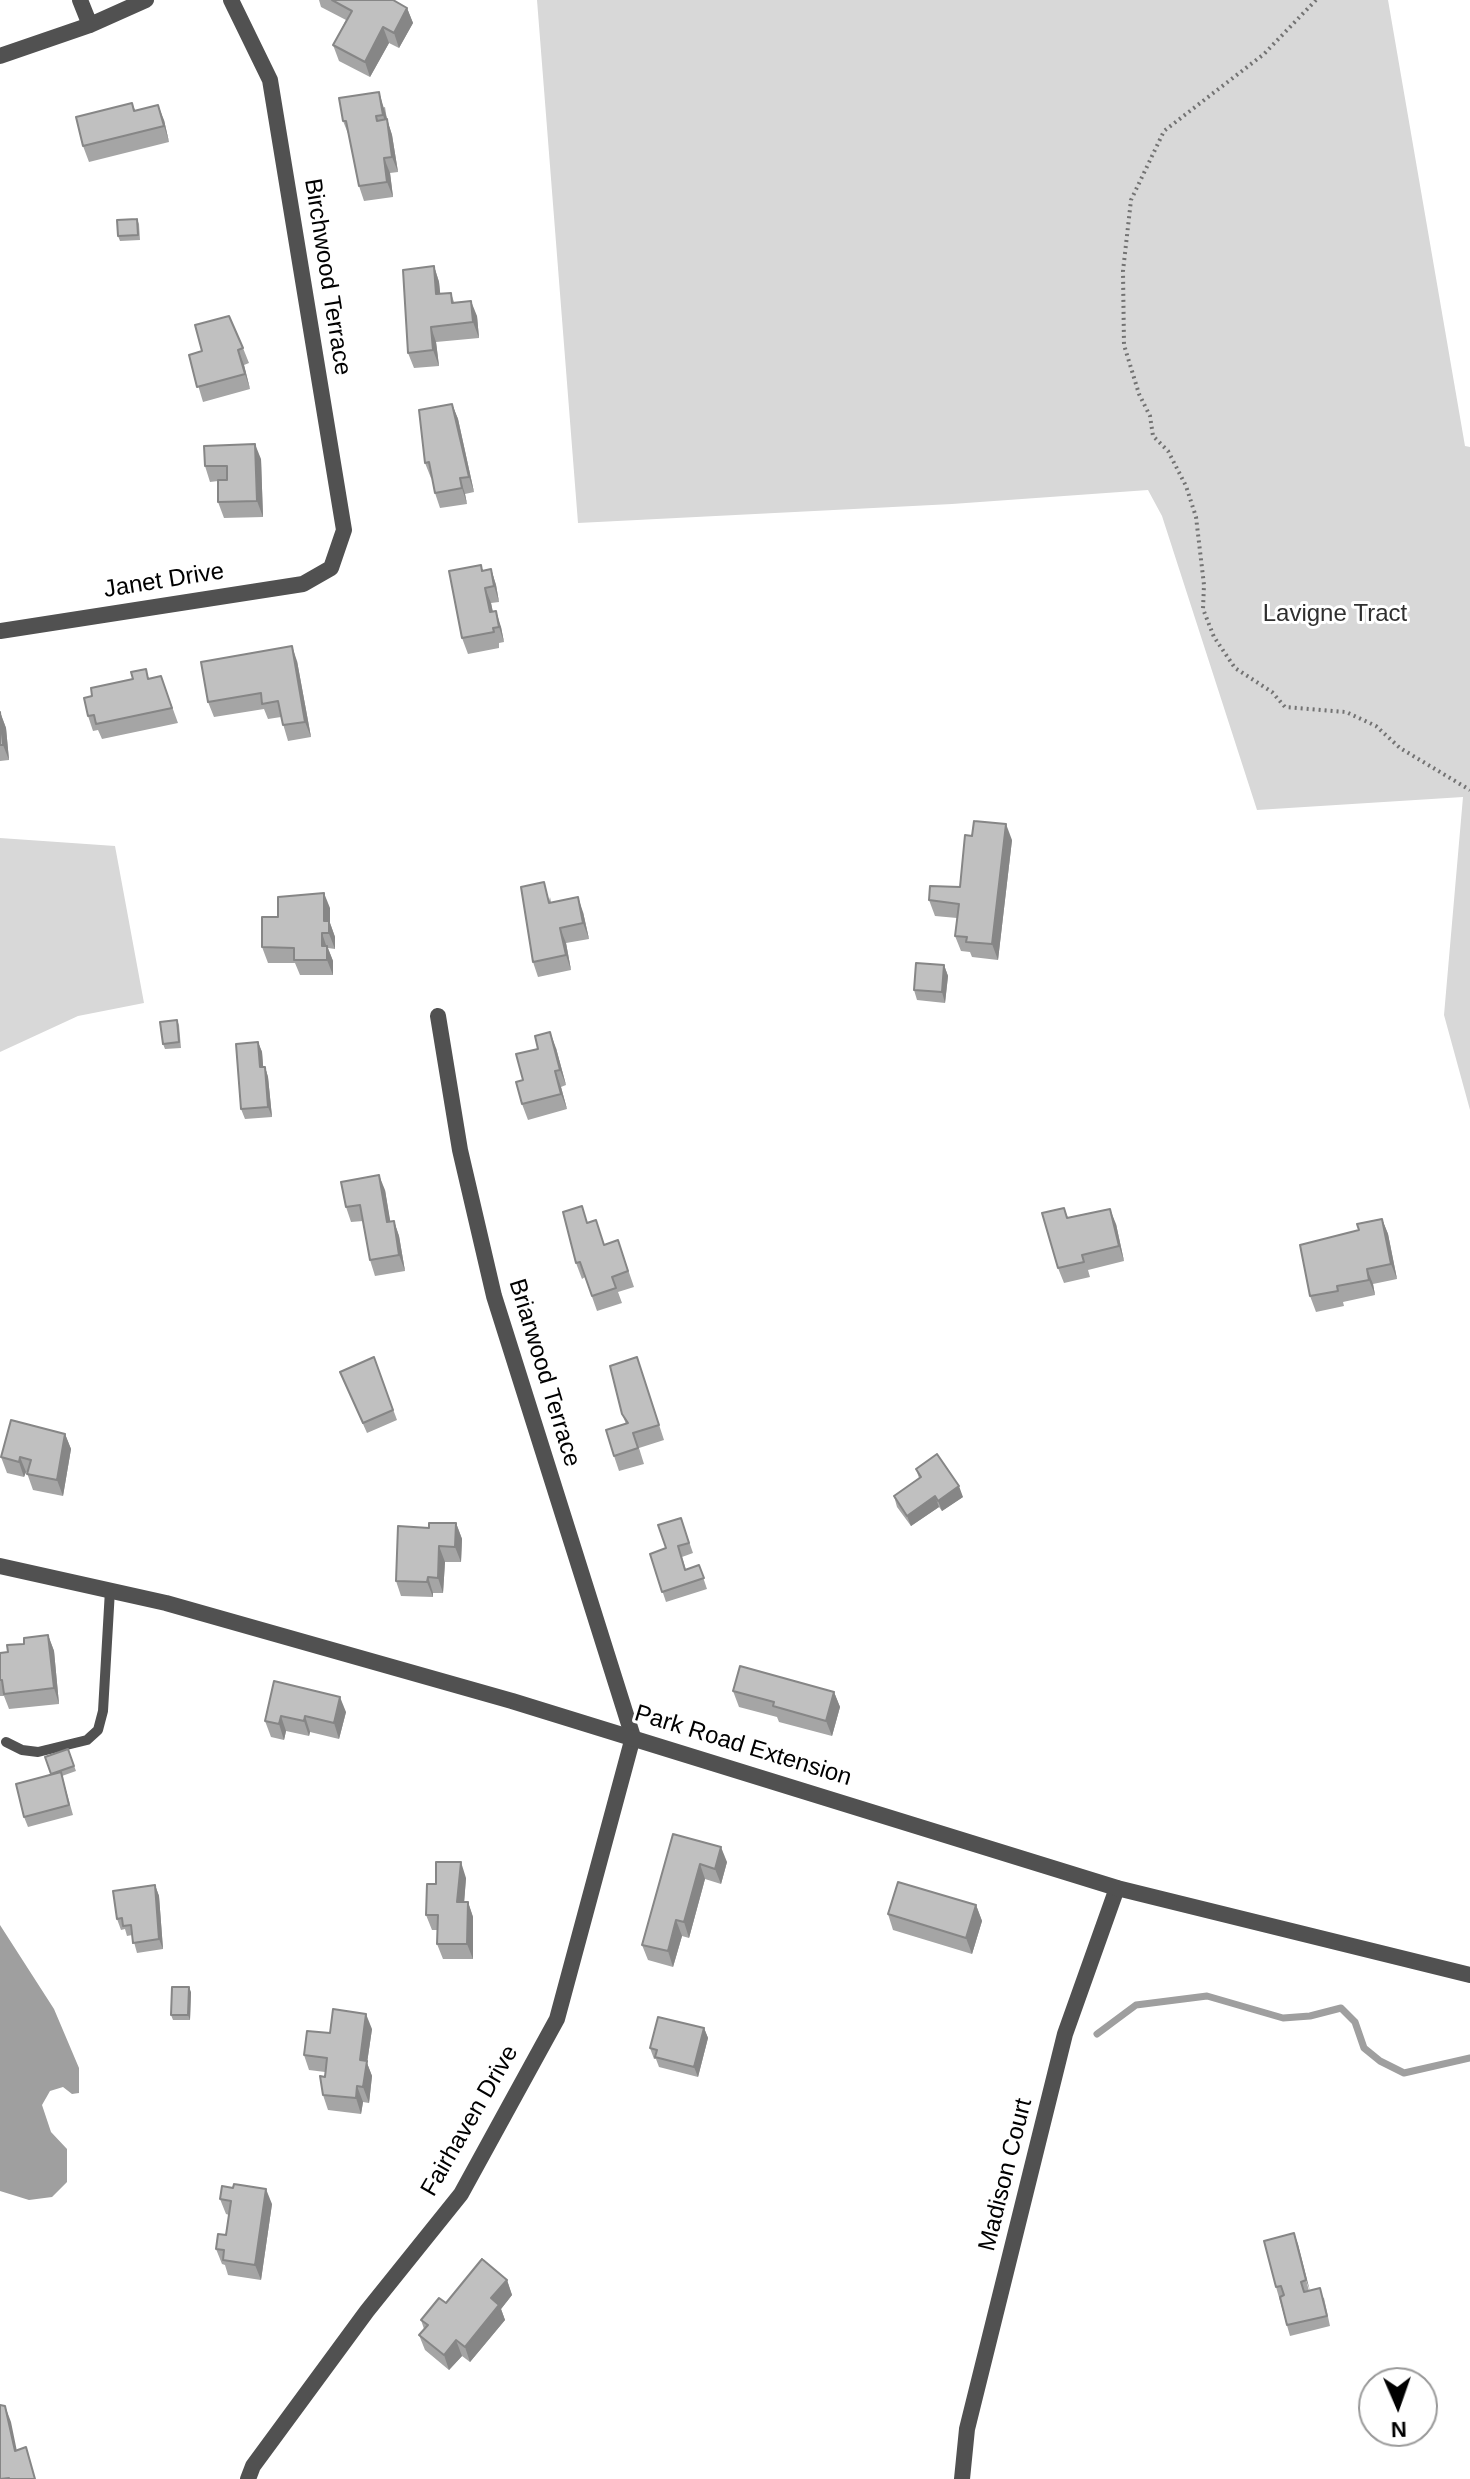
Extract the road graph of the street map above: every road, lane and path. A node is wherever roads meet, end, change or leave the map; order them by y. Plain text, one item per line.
1 (80, 0) edge
2 (146, 0) edge
3 (231, 0) edge
4 (1316, 0) edge
5 (90, 25) junction
6 (0, 56) edge
7 (331, 568) joint
8 (0, 631) edge
9 (1470, 790) edge
10 (438, 1016) dead end
11 (0, 1566) edge
12 (110, 1590) junction
13 (633, 1737) junction
14 (6, 1742) dead end
15 (1117, 1888) junction
16 (1470, 1975) edge
17 (248, 2479) edge
18 (962, 2479) edge

1 - 5 street
2 - 5 street
3 - 7 street, Birchwood Terrace
4 - 9 path
5 - 6 street
7 - 8 street, Janet Drive
10 - 13 street, Briarwood Terrace
11 - 12 street, Park Road Extension
12 - 13 street, Park Road Extension
12 - 14 lane
13 - 15 street, Park Road Extension
13 - 17 street, Fairhaven Drive
15 - 16 street, Park Road Extension
15 - 18 street, Madison Court

